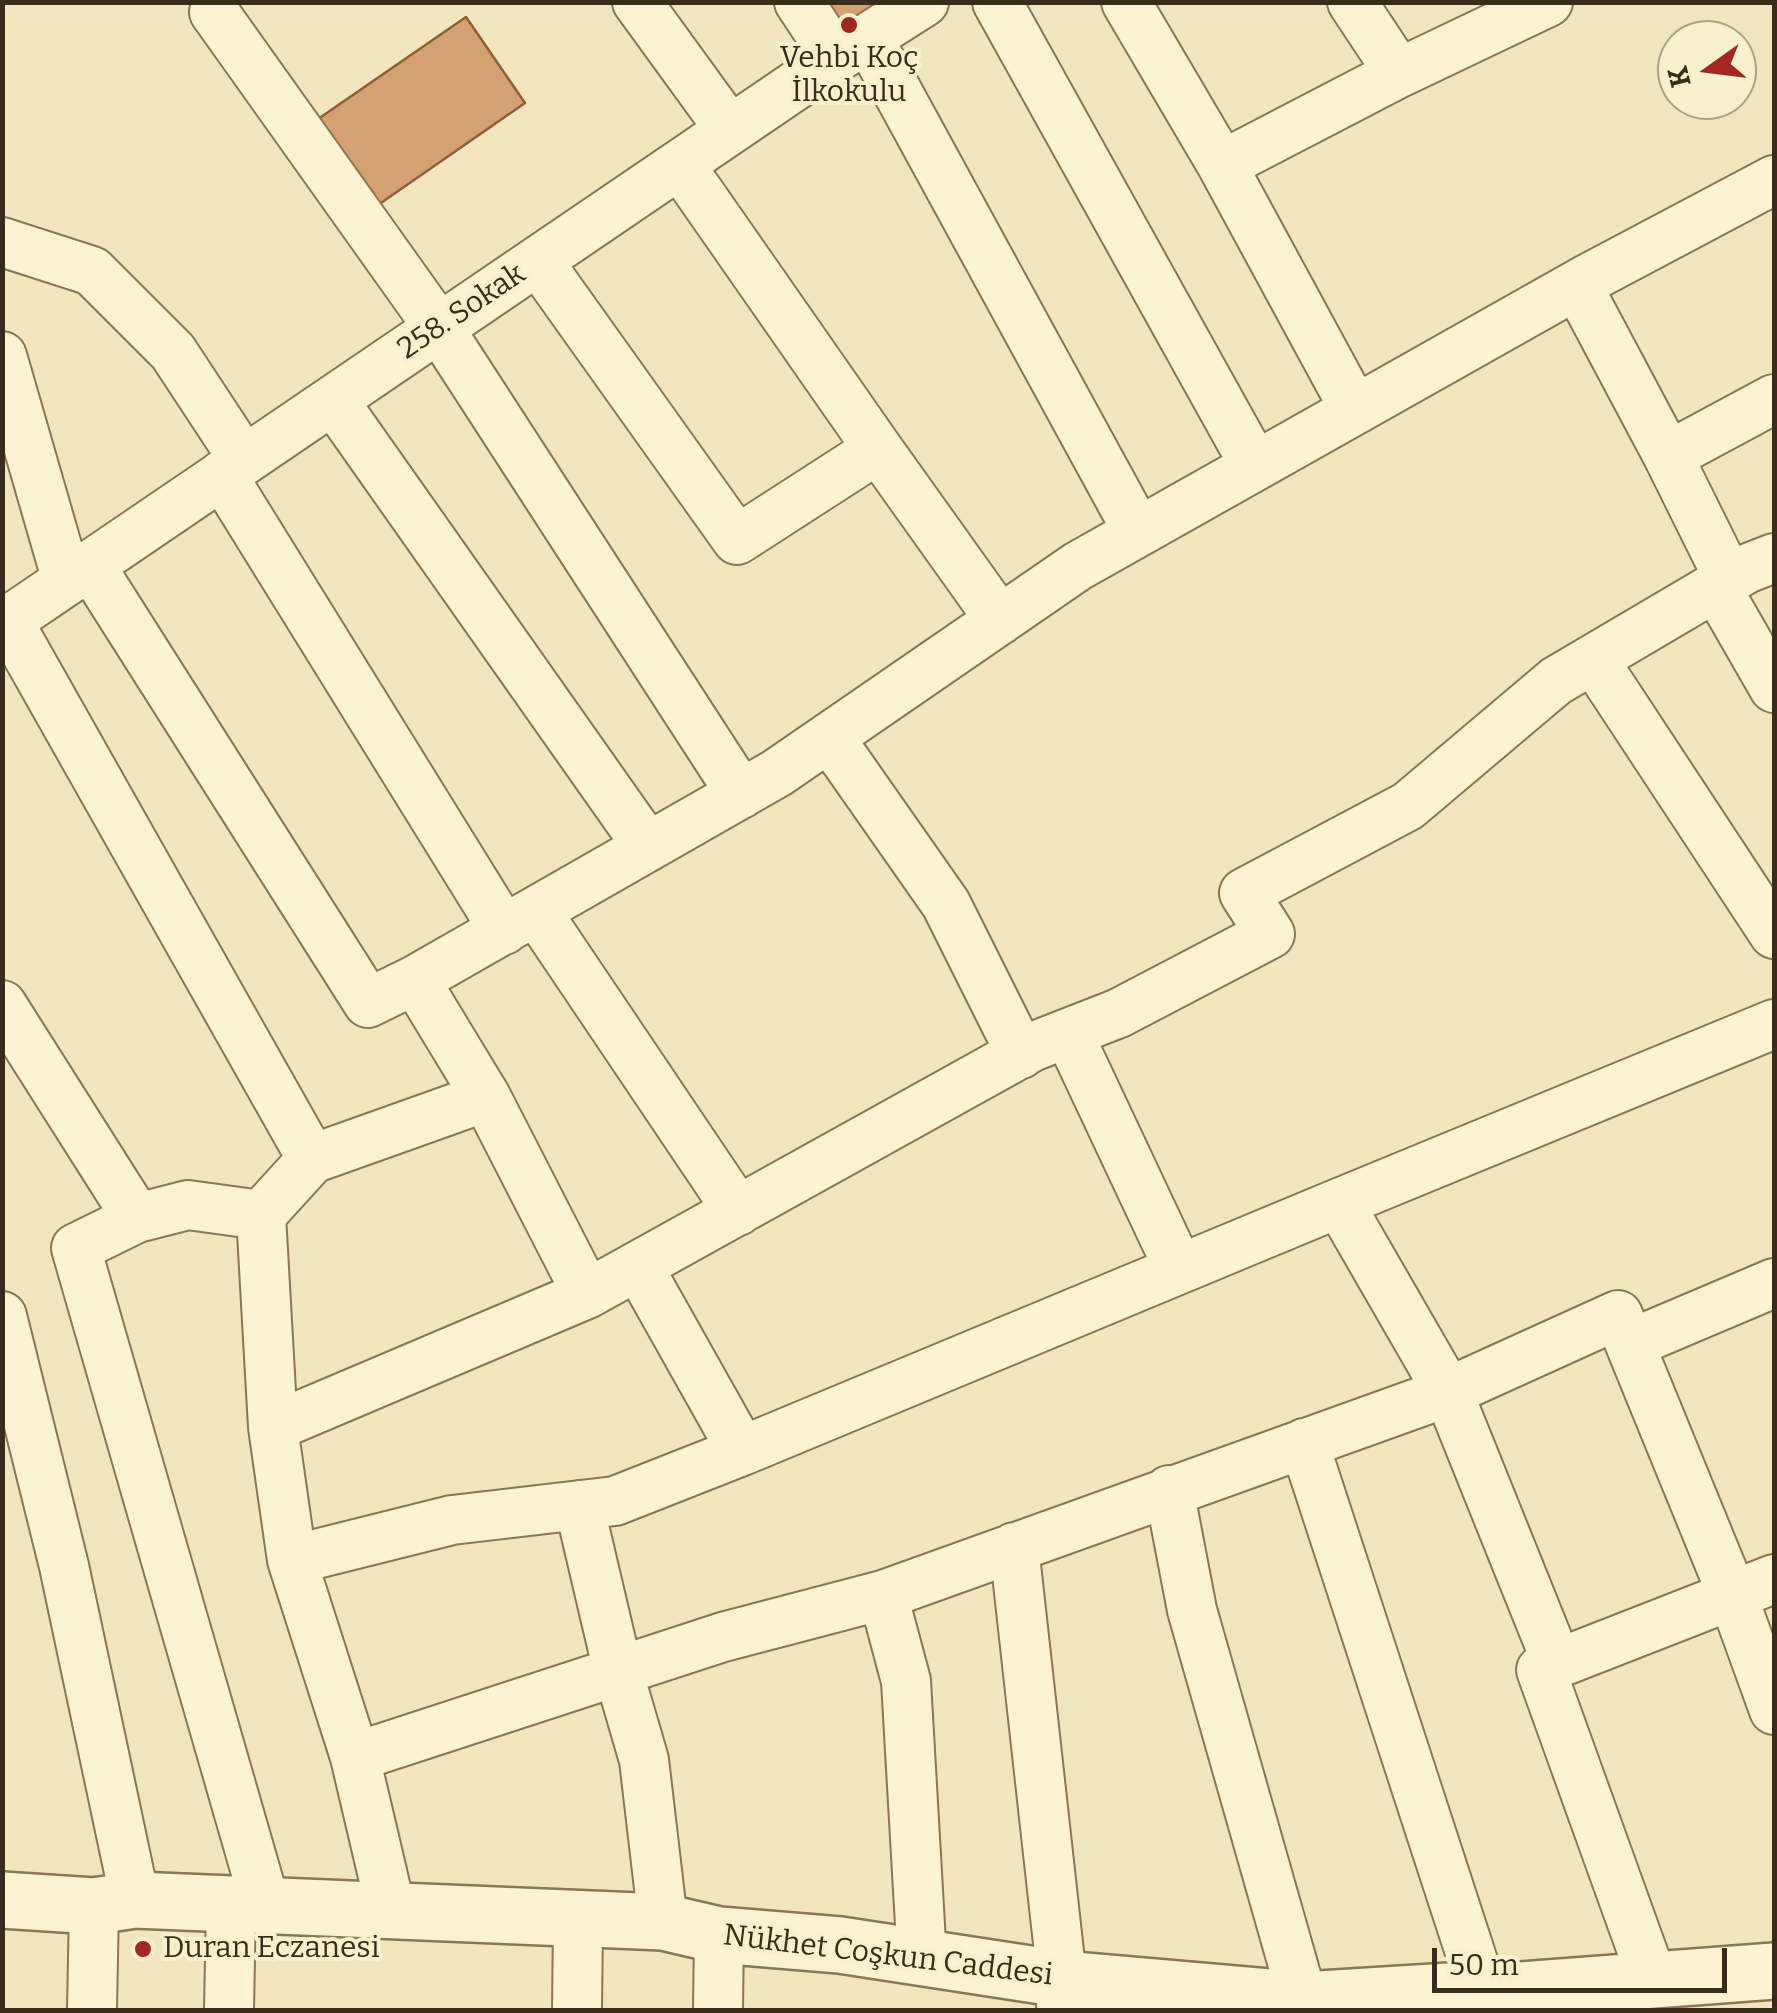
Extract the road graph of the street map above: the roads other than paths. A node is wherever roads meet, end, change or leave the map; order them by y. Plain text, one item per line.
1 (637, 2) edge
2 (799, 2) edge
3 (924, 2) edge
4 (996, 2) edge
5 (1126, 2) edge
6 (1352, 2) edge
7 (1548, 2) edge
8 (218, 6) edge
9 (852, 48) junction
10 (1399, 74) junction
11 (730, 130) junction
12 (680, 165) junction
13 (1222, 165) junction
14 (1774, 180) edge
15 (2, 242) edge
16 (538, 261) junction
17 (1578, 284) junction
18 (439, 328) junction
19 (2, 356) edge
20 (333, 400) junction
21 (1774, 400) edge
22 (1355, 410) junction
23 (878, 449) junction
24 (1668, 456) junction
25 (1255, 466) junction
26 (233, 468) junction
27 (1138, 532) junction
28 (1774, 558) edge
29 (79, 573) junction
30 (1722, 583) junction
31 (1000, 620) junction
32 (5, 623) edge
33 (1593, 659) junction
34 (1774, 688) edge
35 (829, 737) junction
36 (742, 794) junction
37 (648, 847) junction
38 (520, 920) junction
39 (1774, 934) edge
40 (416, 980) junction
41 (2, 1005) edge
42 (1774, 1024) edge
43 (1068, 1033) junction
44 (1020, 1054) junction
45 (486, 1097) junction
46 (312, 1159) junction
47 (1339, 1204) junction
48 (738, 1211) junction
49 (261, 1216) junction
50 (137, 1218) junction
51 (638, 1266) junction
52 (1180, 1269) junction
53 (1774, 1283) edge
54 (586, 1294) junction
55 (2, 1316) edge
56 (1630, 1344) junction
57 (1448, 1392) junction
58 (272, 1426) junction
59 (1304, 1443) junction
60 (742, 1451) junction
61 (1169, 1490) junction
62 (579, 1505) junction
63 (1014, 1547) junction
64 (292, 1560) junction
65 (1753, 1587) edge
66 (883, 1594) junction
67 (1557, 1663) junction
68 (618, 1671) junction
69 (1774, 1710) edge
70 (355, 1757) junction
71 (2, 1900) edge
72 (114, 1903) junction
73 (249, 1906) junction
74 (391, 1910) junction
75 (578, 1919) junction
76 (663, 1922) junction
77 (719, 1935) junction
78 (922, 1960) junction
79 (1653, 1981) junction
80 (1749, 1985) edge
81 (1062, 1995) edge
82 (1499, 1997) edge
83 (1303, 2000) junction
84 (1223, 2002) edge
85 (92, 2010) edge
86 (229, 2010) edge
87 (578, 2010) edge
88 (718, 2010) edge

1 - 11 street
2 - 9 street
3 - 9 street, 258. Sokak
4 - 25 street
5 - 13 street
6 - 10 street
7 - 10 street
8 - 18 street
9 - 11 street, 258. Sokak
9 - 27 street
10 - 13 street
11 - 12 street, 258. Sokak
12 - 16 street, 258. Sokak
12 - 23 street
13 - 22 street
14 - 17 street
15 - 26 street
16 - 18 street, 258. Sokak
16 - 23 street
17 - 22 street
17 - 24 street
18 - 20 street, 258. Sokak
18 - 36 street
19 - 29 street
20 - 26 street, 258. Sokak
20 - 37 street
21 - 24 street
22 - 25 street
23 - 31 street
24 - 30 street
25 - 27 street
26 - 29 street, 258. Sokak
26 - 38 street
27 - 31 street
28 - 30 street
29 - 32 street, 258. Sokak
29 - 40 street
30 - 33 street
30 - 34 street
31 - 35 street
32 - 46 street
33 - 39 street
33 - 43 street
35 - 36 street
35 - 44 street
36 - 37 street
37 - 38 street
38 - 40 street
38 - 48 street
40 - 45 street
41 - 50 street
42 - 47 street
43 - 44 street
43 - 52 street
44 - 48 street
45 - 46 street
45 - 54 street
46 - 49 street
47 - 52 street
47 - 57 street
48 - 51 street
49 - 50 street
49 - 58 street
50 - 73 street
51 - 54 street
51 - 60 street
52 - 60 street
53 - 56 street
54 - 58 street
55 - 72 street
56 - 57 street
56 - 65 street
57 - 59 street
57 - 67 street
58 - 64 street
59 - 61 street
59 - 82 street
60 - 62 street
61 - 63 street
61 - 83 street
62 - 64 street
62 - 68 street
63 - 66 street
63 - 81 street
64 - 70 street
65 - 67 street
65 - 69 street
66 - 68 street
66 - 78 street
67 - 79 street
68 - 70 street
68 - 76 street
70 - 74 street
71 - 72 street, Nükhet Coşkun Caddesi
72 - 73 street, Nükhet Coşkun Caddesi
72 - 85 street
73 - 74 street, Nükhet Coşkun Caddesi
73 - 86 street
74 - 75 street, Nükhet Coşkun Caddesi
75 - 76 street, Nükhet Coşkun Caddesi
75 - 87 street
76 - 77 street, Nükhet Coşkun Caddesi
77 - 78 street, Nükhet Coşkun Caddesi
77 - 88 street
78 - 81 street, Nükhet Coşkun Caddesi
79 - 80 street, Nükhet Coşkun Caddesi
79 - 82 street, Nükhet Coşkun Caddesi
81 - 84 street, Nükhet Coşkun Caddesi
82 - 83 street, Nükhet Coşkun Caddesi
83 - 84 street, Nükhet Coşkun Caddesi

